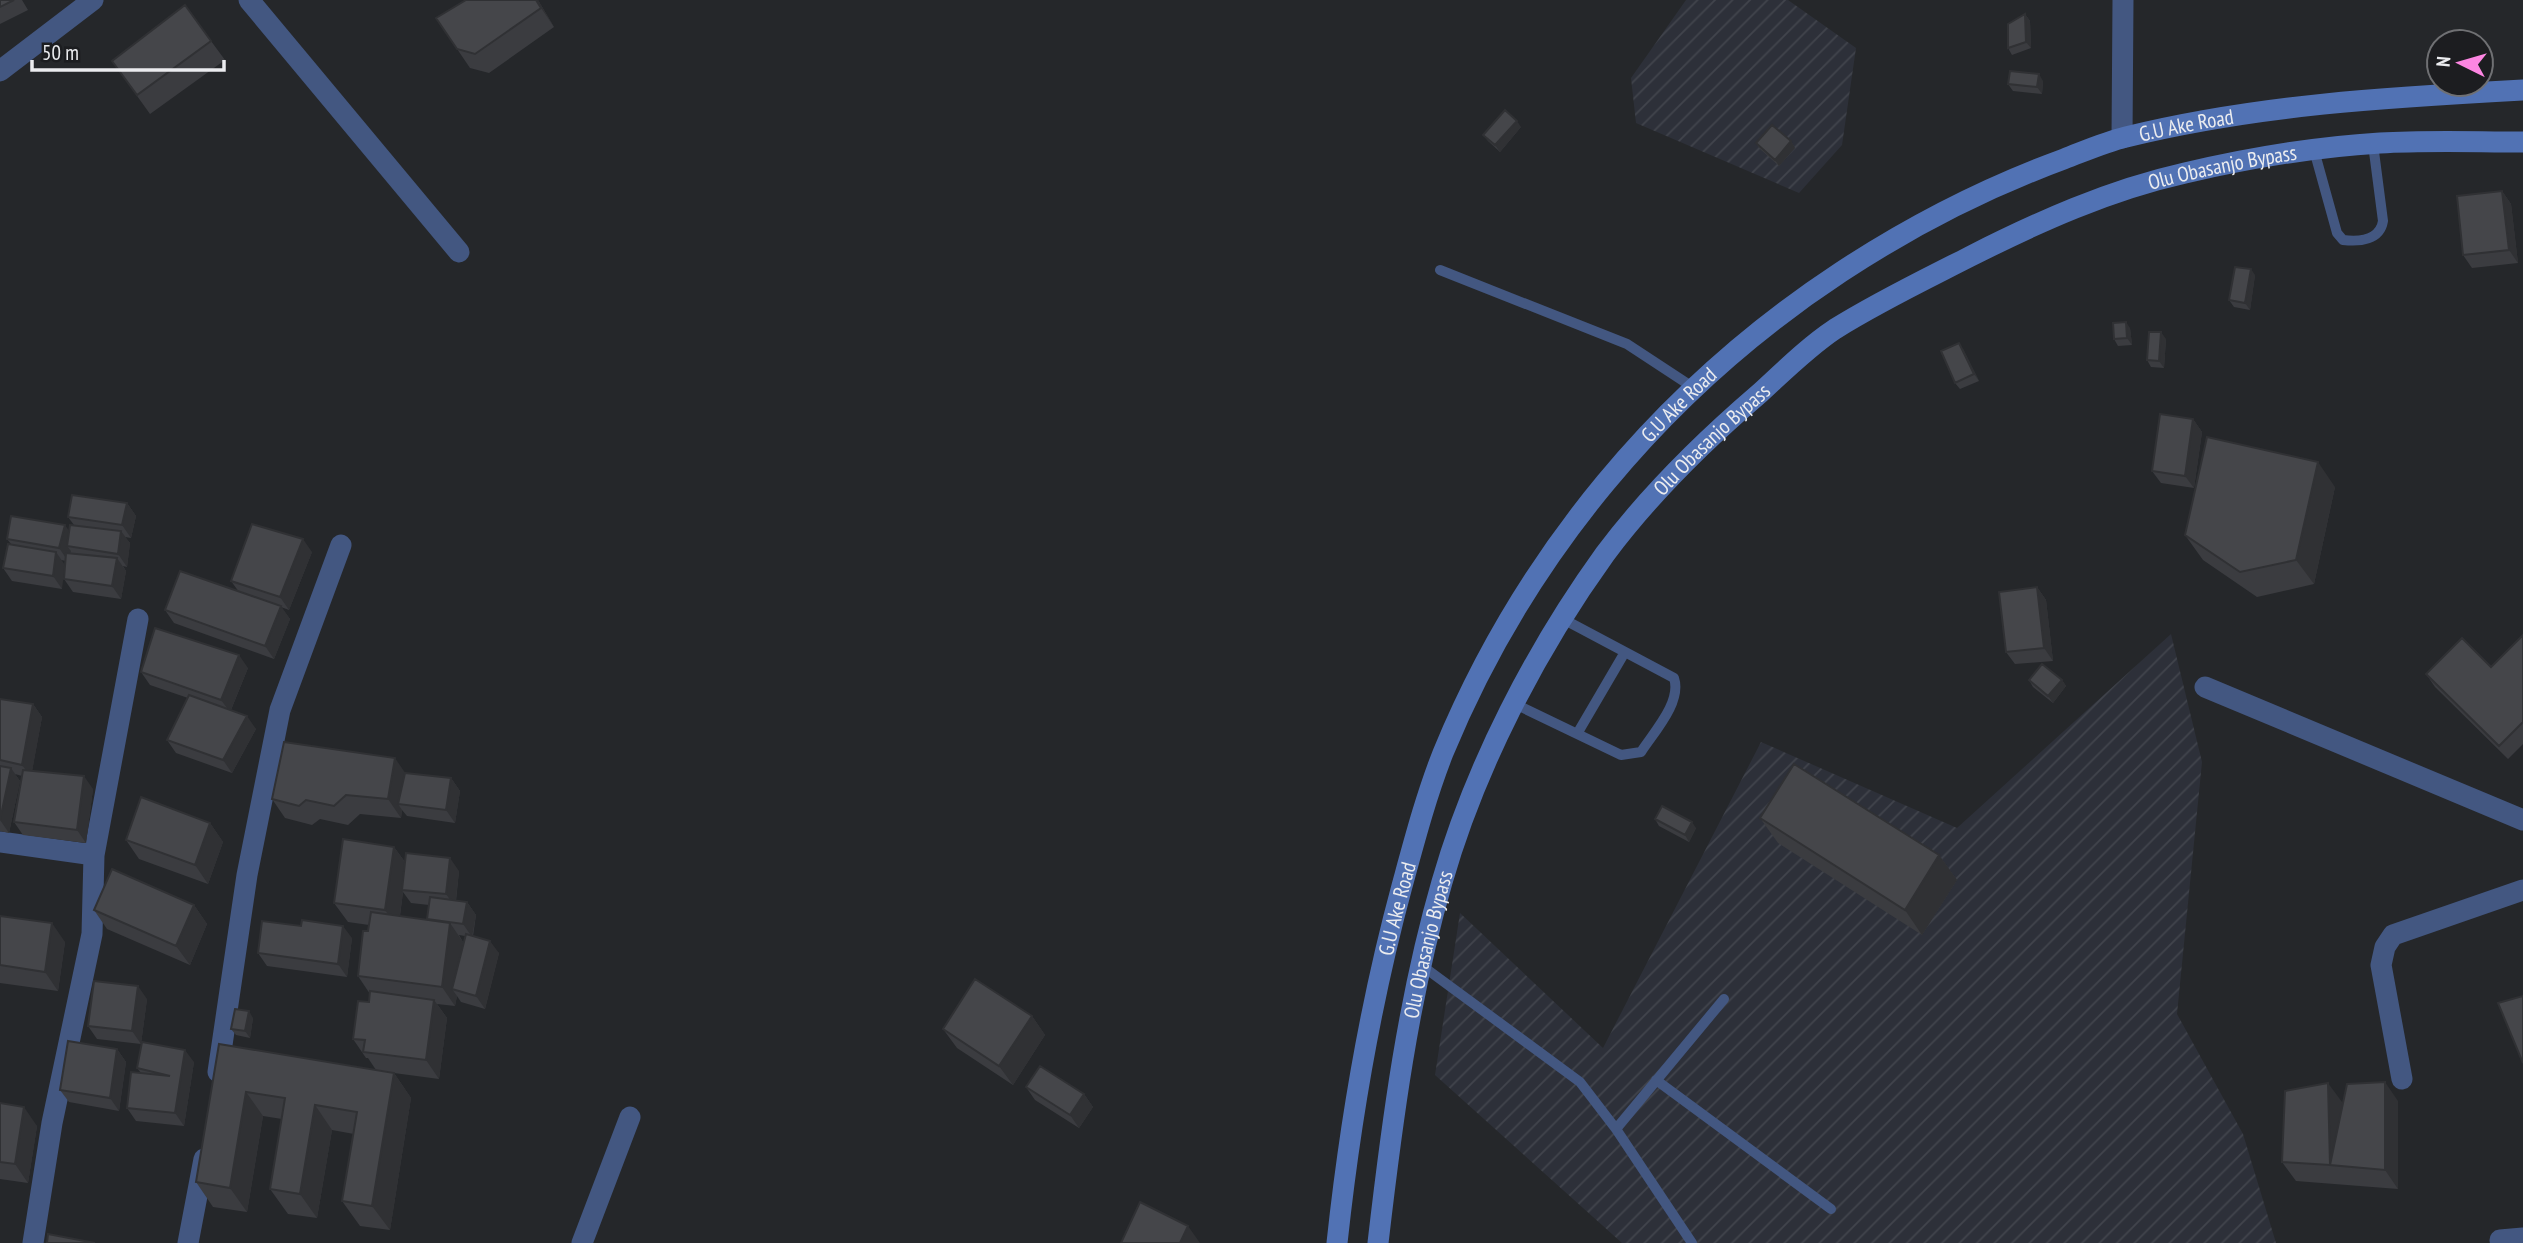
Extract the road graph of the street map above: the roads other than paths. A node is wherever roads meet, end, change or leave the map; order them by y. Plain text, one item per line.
1 (93, 0) edge
2 (249, 0) edge
3 (2123, 0) edge
4 (0, 71) edge
5 (2523, 90) edge
6 (2122, 138) junction
7 (2523, 142) edge
8 (2373, 144) junction
9 (2314, 150) junction
10 (459, 252) dead end
11 (1440, 270) dead end
12 (1694, 388) junction
13 (341, 545) dead end
14 (138, 619) dead end
15 (1563, 619) junction
16 (1625, 652) junction
17 (2205, 687) dead end
18 (1515, 704) junction
19 (1577, 734) junction
20 (2523, 820) edge
21 (0, 842) edge
22 (94, 855) junction
23 (2523, 890) edge
24 (1421, 965) junction
25 (1724, 999) dead end
26 (2402, 1079) dead end
27 (1656, 1080) junction
28 (216, 1087) edge
29 (630, 1117) dead end
30 (1616, 1129) junction
31 (208, 1140) edge
32 (1831, 1209) dead end
33 (2523, 1238) edge
34 (2500, 1240) dead end
35 (33, 1243) edge
36 (188, 1243) edge
37 (582, 1243) edge
38 (1337, 1243) edge
39 (1378, 1243) edge
40 (1692, 1243) edge

1 - 4 street
2 - 10 street
3 - 6 street
5 - 6 main road, G.U Ake Road
6 - 12 main road, G.U Ake Road
7 - 8 main road, Olu Obasanjo Bypass
8 - 9 main road, Olu Obasanjo Bypass
8 - 9 lane
9 - 15 main road, Olu Obasanjo Bypass
11 - 12 lane
12 - 38 main road, G.U Ake Road
13 - 28 street
14 - 22 street
15 - 16 lane
15 - 18 main road, Olu Obasanjo Bypass
16 - 19 lane
16 - 19 lane
17 - 20 street
18 - 19 lane
18 - 24 main road, Olu Obasanjo Bypass
21 - 22 street
22 - 35 street
23 - 26 street
24 - 30 lane
24 - 39 main road, Olu Obasanjo Bypass
25 - 27 lane
27 - 30 lane
27 - 32 lane
29 - 37 street
30 - 40 lane
31 - 36 street
33 - 34 street

